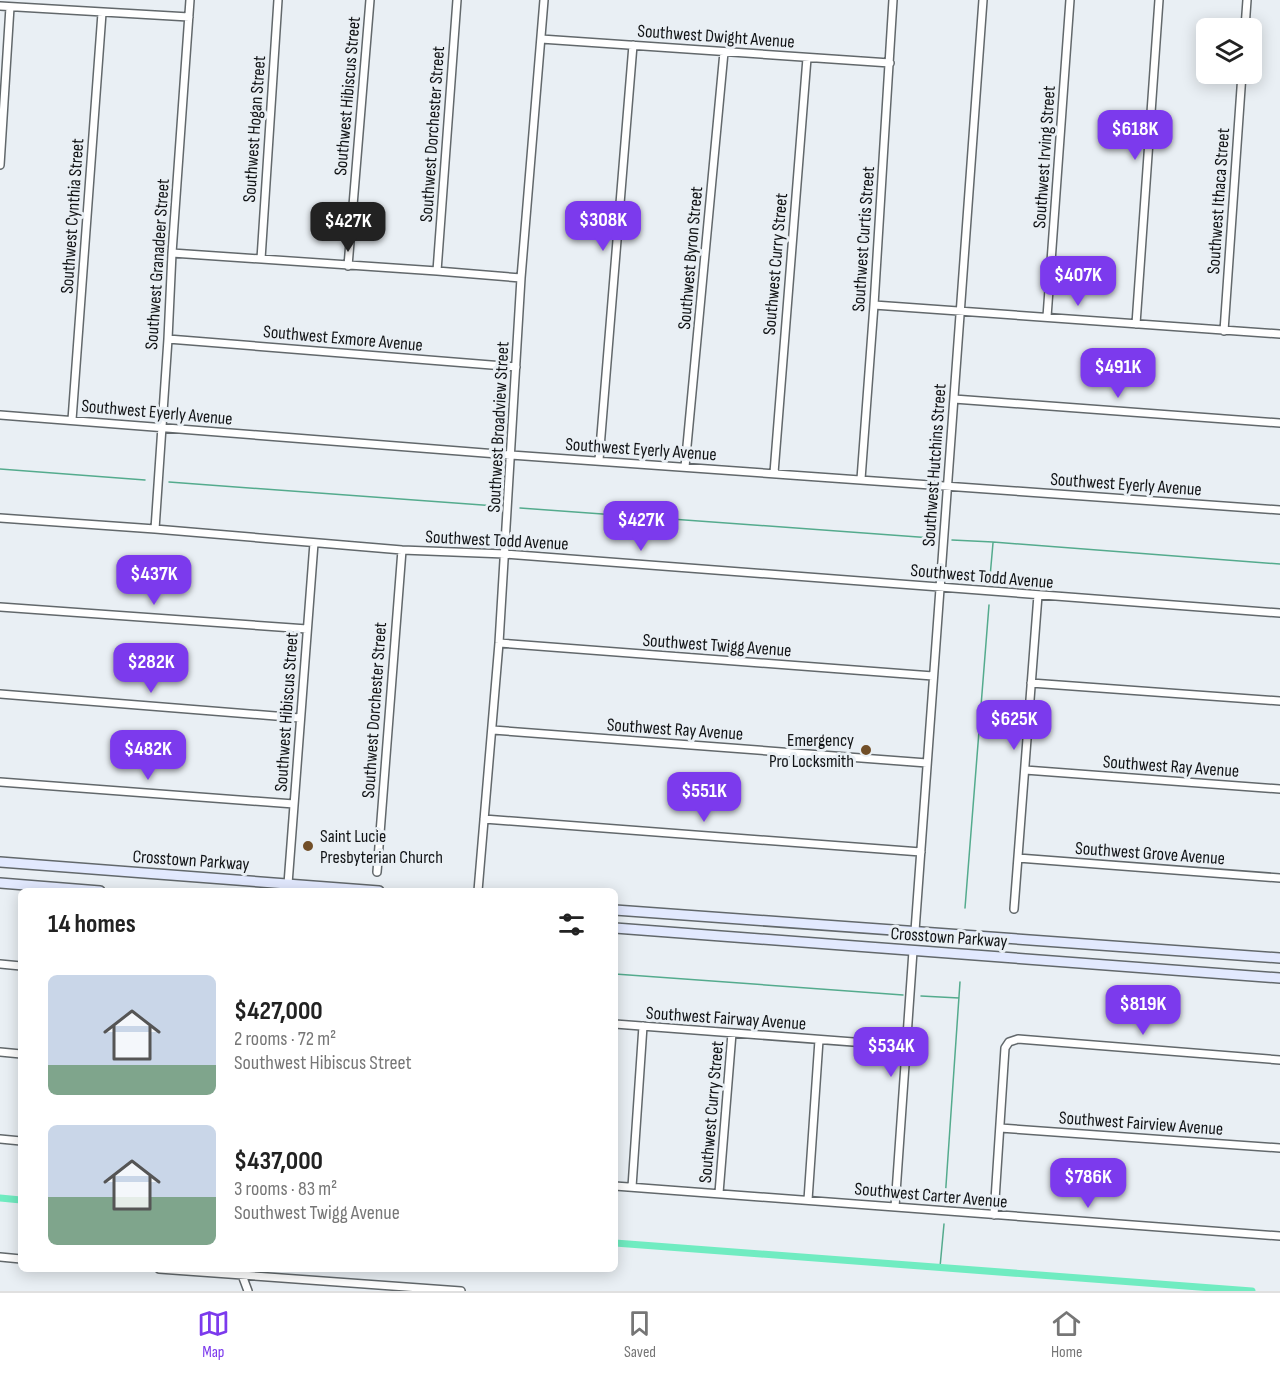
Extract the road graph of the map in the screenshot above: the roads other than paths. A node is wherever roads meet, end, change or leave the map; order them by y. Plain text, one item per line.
1 (190, 0) edge
2 (278, 0) edge
3 (370, 0) edge
4 (457, 0) edge
5 (544, 0) edge
6 (893, 0) edge
7 (983, 0) edge
8 (1070, 0) edge
9 (1159, 0) edge
10 (1247, 0) edge
11 (0, 6) edge
12 (10, 7) junction
13 (102, 13) junction
14 (189, 17) junction
15 (1246, 18) edge
16 (541, 39) junction
17 (633, 45) junction
18 (724, 52) junction
19 (807, 58) junction
20 (890, 63) junction
21 (1241, 84) edge
22 (0, 165) edge
23 (172, 253) junction
24 (261, 259) junction
25 (348, 266) junction
26 (437, 271) junction
27 (521, 279) junction
28 (874, 305) junction
29 (960, 311) junction
30 (1047, 317) junction
31 (1136, 324) junction
32 (1224, 331) junction
33 (1280, 334) edge
34 (168, 339) junction
35 (516, 367) junction
36 (954, 399) junction
37 (0, 415) edge
38 (72, 420) junction
39 (1280, 423) edge
40 (161, 428) junction
41 (511, 455) junction
42 (599, 460) junction
43 (685, 467) junction
44 (774, 473) junction
45 (861, 479) junction
46 (948, 485) junction
47 (1280, 510) edge
48 (0, 518) edge
49 (155, 529) junction
50 (314, 543) junction
51 (402, 550) junction
52 (506, 554) junction
53 (940, 587) junction
54 (1038, 595) junction
55 (0, 607) edge
56 (1280, 613) edge
57 (307, 629) junction
58 (499, 643) junction
59 (933, 676) junction
60 (1031, 683) junction
61 (0, 694) edge
62 (1280, 701) edge
63 (300, 718) junction
64 (493, 730) junction
65 (927, 763) junction
66 (1025, 770) junction
67 (0, 782) edge
68 (1280, 789) edge
69 (294, 804) junction
70 (484, 819) junction
71 (921, 852) junction
72 (1018, 858) junction
73 (0, 862) edge
74 (377, 872) dead end
75 (1280, 878) edge
76 (0, 883) edge
77 (288, 884) junction
78 (62, 888) edge
79 (340, 888) edge
80 (478, 888) edge
81 (618, 909) edge
82 (1014, 909) dead end
83 (618, 928) edge
84 (915, 931) junction
85 (913, 951) junction
86 (1280, 958) edge
87 (0, 964) edge
88 (18, 966) edge
89 (1280, 978) edge
90 (618, 1024) edge
91 (643, 1026) junction
92 (732, 1033) junction
93 (819, 1040) junction
94 (906, 1046) junction
95 (0, 1052) edge
96 (18, 1054) edge
97 (1280, 1060) edge
98 (1000, 1128) junction
99 (0, 1139) edge
100 (18, 1141) edge
101 (1280, 1148) edge
102 (618, 1186) edge
103 (632, 1187) junction
104 (719, 1194) junction
105 (808, 1200) junction
106 (895, 1207) junction
107 (994, 1215) junction
108 (1280, 1236) edge
109 (0, 1257) edge
110 (18, 1258) edge
111 (200, 1272) edge
112 (242, 1275) junction
113 (354, 1283) junction
114 (248, 1291) edge
115 (357, 1291) edge
116 (452, 1291) edge
117 (461, 1291) edge

1 - 14 street, Southwest Granadeer Street
2 - 24 street, Southwest Hogan Street
3 - 25 street, Southwest Hibiscus Street
4 - 26 street, Southwest Dorchester Street
5 - 16 street, Southwest Broadview Street
6 - 20 street, Southwest Curtis Street
7 - 29 street, Southwest Hutchins Street
8 - 30 street, Southwest Irving Street
9 - 31 street
10 - 15 street
11 - 12 street
12 - 13 street
12 - 22 street
13 - 14 street
13 - 38 street, Southwest Cynthia Street
14 - 23 street, Southwest Granadeer Street
16 - 17 street, Southwest Dwight Avenue
16 - 27 street, Southwest Broadview Street
17 - 18 street, Southwest Dwight Avenue
17 - 42 street
18 - 19 street, Southwest Dwight Avenue
18 - 43 street, Southwest Byron Street
19 - 20 street, Southwest Dwight Avenue
19 - 44 street, Southwest Curry Street
20 - 28 street, Southwest Curtis Street
21 - 32 street, Southwest Ithaca Street
23 - 24 street
23 - 34 street, Southwest Granadeer Street
24 - 25 street
25 - 26 street
26 - 27 street
27 - 35 street, Southwest Broadview Street
28 - 29 street
28 - 45 street, Southwest Curtis Street
29 - 30 street
29 - 36 street, Southwest Hutchins Street
30 - 31 street
31 - 32 street
32 - 33 street
34 - 35 street, Southwest Exmore Avenue
34 - 40 street, Southwest Granadeer Street
35 - 41 street, Southwest Broadview Street
36 - 39 street
36 - 46 street, Southwest Hutchins Street
37 - 38 street, Southwest Eyerly Avenue
38 - 40 street, Southwest Eyerly Avenue
40 - 41 street, Southwest Eyerly Avenue
40 - 49 street, Southwest Granadeer Street
41 - 42 street, Southwest Eyerly Avenue
41 - 52 street, Southwest Broadview Street
42 - 43 street, Southwest Eyerly Avenue
43 - 44 street, Southwest Eyerly Avenue
44 - 45 street, Southwest Eyerly Avenue
45 - 46 street, Southwest Eyerly Avenue
46 - 47 street, Southwest Eyerly Avenue
46 - 53 street, Southwest Hutchins Street
48 - 49 street, Southwest Todd Avenue
49 - 50 street, Southwest Todd Avenue
50 - 51 street, Southwest Todd Avenue
50 - 57 street, Southwest Hibiscus Street
51 - 52 street, Southwest Todd Avenue
51 - 74 street, Southwest Dorchester Street
52 - 53 street, Southwest Todd Avenue
52 - 58 street, Southwest Broadview Street
53 - 54 street, Southwest Todd Avenue
53 - 59 street, Southwest Hutchins Street
54 - 56 street, Southwest Todd Avenue
54 - 60 street
55 - 57 street
57 - 63 street, Southwest Hibiscus Street
58 - 59 street, Southwest Twigg Avenue
58 - 64 street, Southwest Broadview Street
59 - 65 street, Southwest Hutchins Street
60 - 62 street
60 - 66 street
61 - 63 street
63 - 69 street, Southwest Hibiscus Street
64 - 65 street, Southwest Ray Avenue
64 - 70 street, Southwest Broadview Street
65 - 71 street, Southwest Hutchins Street
66 - 68 street, Southwest Ray Avenue
66 - 72 street
67 - 69 street
69 - 77 street, Southwest Hibiscus Street
70 - 71 street
70 - 80 street, Southwest Broadview Street
71 - 84 street, Southwest Hutchins Street
72 - 75 street, Southwest Grove Avenue
72 - 82 street
73 - 77 main road, Crosstown Parkway
76 - 78 main road
77 - 79 main road, Crosstown Parkway
81 - 84 main road, Crosstown Parkway
83 - 85 main road, Crosstown Parkway
84 - 86 main road, Crosstown Parkway
85 - 89 main road, Crosstown Parkway
85 - 94 street
87 - 88 street
90 - 91 street, Southwest Fairway Avenue
91 - 92 street, Southwest Fairway Avenue
91 - 103 street
92 - 93 street, Southwest Fairway Avenue
92 - 104 street, Southwest Curry Street
93 - 94 street, Southwest Fairway Avenue
93 - 105 street
94 - 106 street
95 - 96 street
97 - 98 street
98 - 101 street, Southwest Fairview Avenue
98 - 107 street
99 - 100 street
102 - 103 street, Southwest Carter Avenue
103 - 104 street, Southwest Carter Avenue
104 - 105 street, Southwest Carter Avenue
105 - 106 street, Southwest Carter Avenue
106 - 107 street, Southwest Carter Avenue
107 - 108 street, Southwest Carter Avenue
109 - 110 street
111 - 112 street
112 - 113 street
112 - 114 street
113 - 115 street
113 - 116 street
116 - 117 street

